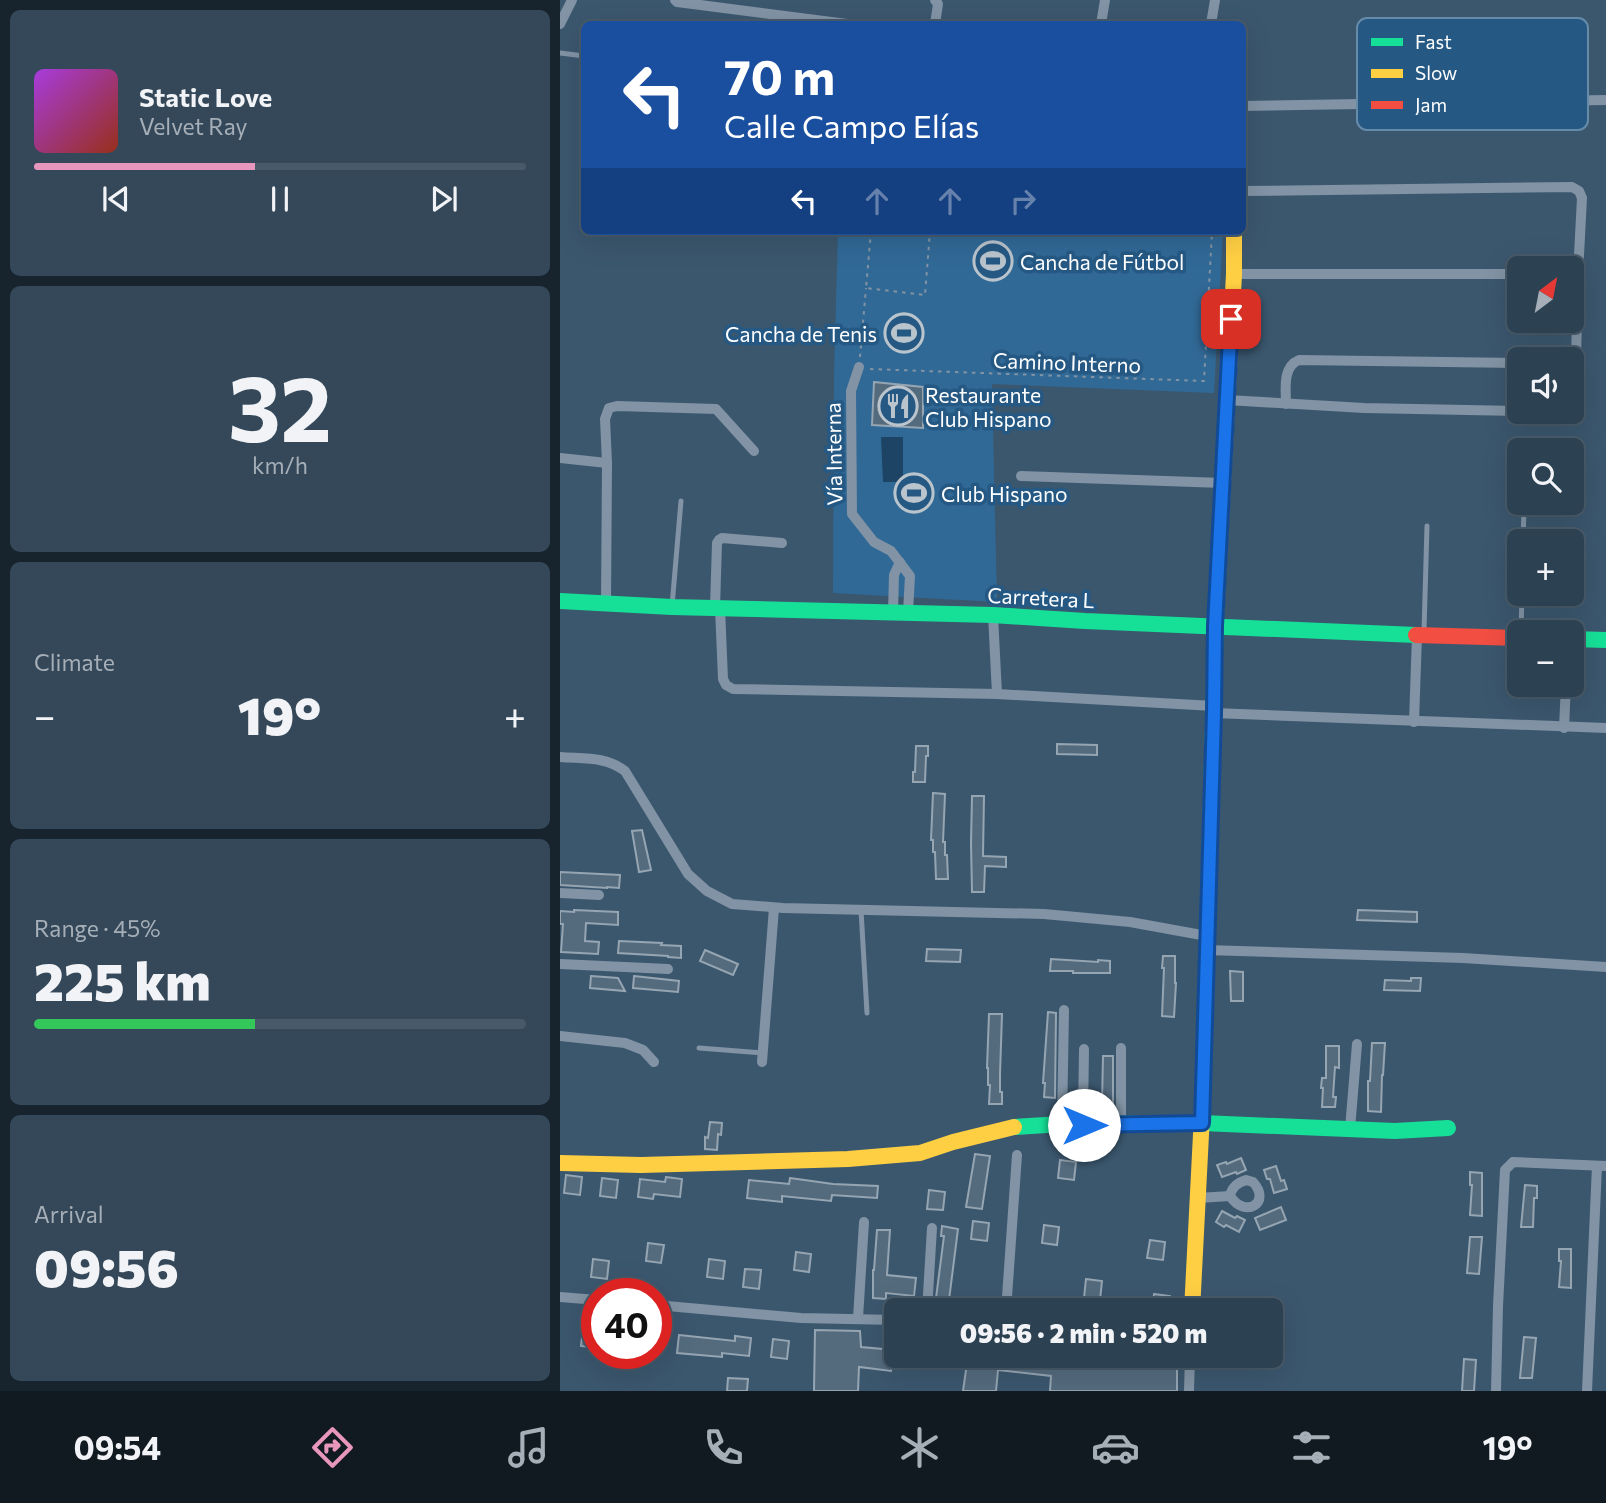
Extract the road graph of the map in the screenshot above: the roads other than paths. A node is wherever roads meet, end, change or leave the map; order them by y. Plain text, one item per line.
1 (572, 0) edge
2 (675, 0) edge
3 (935, 0) edge
4 (1105, 0) edge
5 (1214, 0) edge
6 (824, 21) edge
7 (935, 21) edge
8 (1102, 21) edge
9 (1211, 21) edge
10 (560, 24) edge
11 (560, 53) edge
12 (581, 56) edge
13 (1588, 100) edge
14 (1606, 100) edge
15 (1357, 104) edge
16 (1246, 106) edge
17 (1246, 191) edge
18 (1234, 235) edge
19 (1577, 256) edge
20 (1234, 274) junction
21 (1507, 274) edge
22 (1507, 363) edge
23 (859, 368) road end
24 (1227, 400) junction
25 (1286, 404) junction
26 (1507, 411) edge
27 (754, 451) dead end
28 (560, 458) edge
29 (607, 463) junction
30 (1021, 476) dead end
31 (1223, 483) junction
32 (681, 501) dead end
33 (1427, 526) dead end
34 (782, 544) dead end
35 (901, 562) junction
36 (560, 601) edge
37 (606, 604) junction
38 (672, 607) junction
39 (718, 608) junction
40 (901, 612) junction
41 (993, 615) junction
42 (1215, 626) junction
43 (1420, 635) junction
44 (1507, 638) edge
45 (1584, 639) edge
46 (1606, 640) edge
47 (997, 694) junction
48 (1565, 697) edge
49 (1214, 710) junction
50 (1413, 722) junction
51 (1564, 728) junction
52 (1606, 729) edge
53 (560, 757) edge
54 (560, 893) edge
55 (599, 895) dead end
56 (774, 908) junction
57 (861, 911) junction
58 (1206, 943) junction
59 (560, 964) edge
60 (1606, 967) edge
61 (668, 969) dead end
62 (1064, 1010) dead end
63 (867, 1013) dead end
64 (560, 1036) edge
65 (1357, 1044) dead end
66 (699, 1048) dead end
67 (1121, 1048) dead end
68 (1084, 1049) dead end
69 (762, 1057) joint
70 (654, 1062) dead end
71 (1202, 1123) junction
72 (1062, 1125) junction
73 (1084, 1125) junction
74 (1121, 1125) junction
75 (1448, 1128) dead end
76 (1350, 1129) junction
77 (1017, 1155) dead end
78 (560, 1163) edge
79 (1601, 1166) edge
80 (1230, 1196) dead end
81 (1198, 1198) junction
82 (864, 1222) dead end
83 (932, 1228) dead end
84 (560, 1297) edge
85 (928, 1298) edge
86 (1007, 1298) edge
87 (1193, 1298) edge
88 (581, 1299) edge
89 (672, 1306) edge
90 (858, 1318) junction
91 (884, 1319) edge
92 (1190, 1368) edge
93 (1189, 1391) edge
94 (1496, 1391) edge
95 (1587, 1391) edge

1 - 10 street
2 - 6 street
3 - 7 street
4 - 8 street
5 - 9 street
11 - 12 lane
13 - 14 street
15 - 16 street
17 - 19 street
18 - 20 street
20 - 21 street
20 - 24 street
22 - 25 street
23 - 35 street, Vía Interna
24 - 25 street
24 - 31 street
25 - 26 street
27 - 29 street
28 - 29 street
29 - 37 street
30 - 31 street
31 - 42 street
32 - 38 lane
33 - 43 lane
34 - 39 street
35 - 40 street
35 - 40 street
36 - 37 street, Carretera L
37 - 38 street, Carretera L
38 - 39 street, Carretera L
39 - 40 street, Carretera L
39 - 47 street
40 - 41 street, Carretera L
41 - 42 street, Carretera L
41 - 47 street
42 - 43 street, Carretera L
42 - 49 street
43 - 44 street, Carretera L
43 - 50 street
45 - 46 street
47 - 49 street
48 - 51 street
49 - 50 street
49 - 58 street
50 - 51 street
51 - 52 street
53 - 56 street
54 - 55 street
56 - 57 street
56 - 69 street
57 - 58 street
57 - 63 lane
58 - 60 street
58 - 71 street
59 - 61 street
62 - 72 street
64 - 70 street
65 - 76 street
66 - 69 lane
67 - 74 street
68 - 73 street
71 - 74 street
71 - 76 street
71 - 81 street
72 - 73 street
72 - 78 street
73 - 74 street
75 - 76 street
77 - 86 street
79 - 94 street
79 - 95 street
80 - 81 street
81 - 87 street
82 - 90 street
83 - 85 street
84 - 88 street
89 - 90 street
90 - 91 street
92 - 93 street

